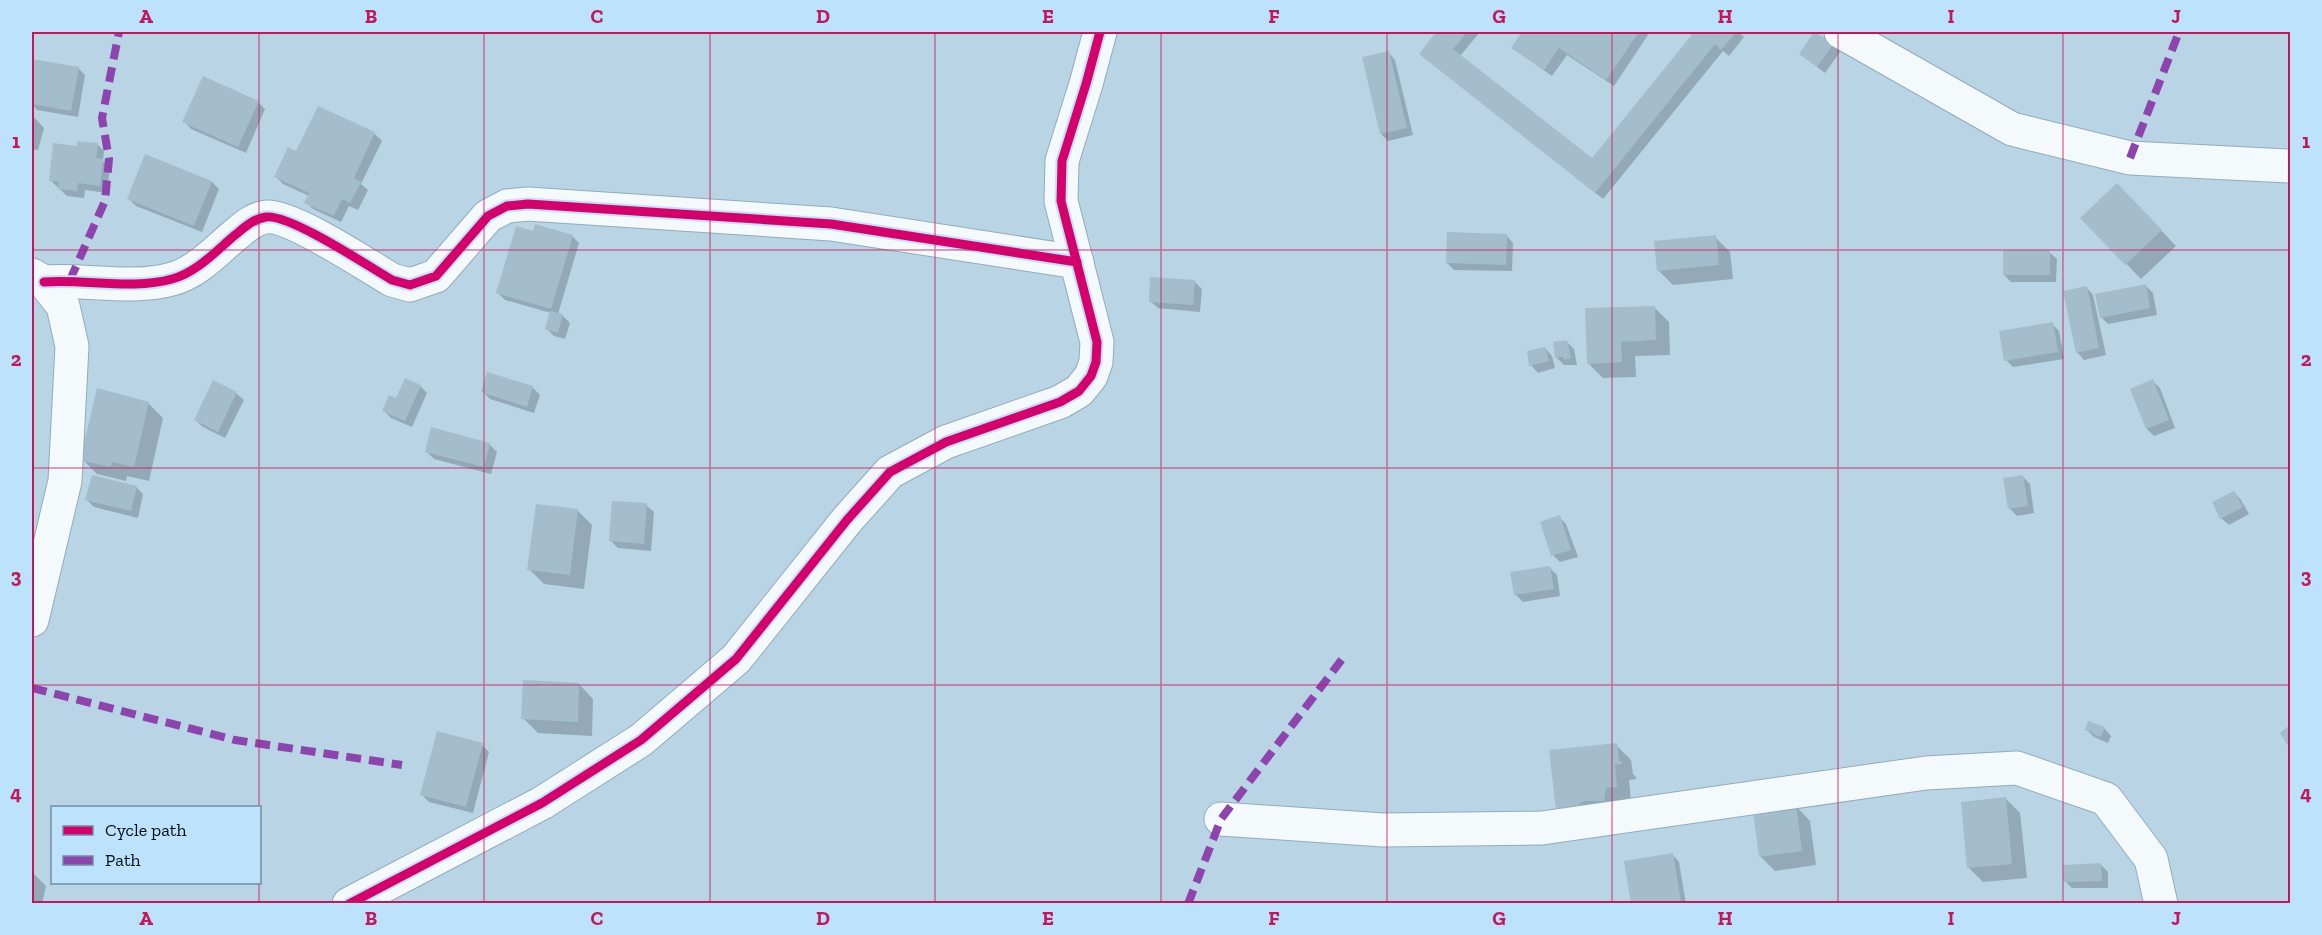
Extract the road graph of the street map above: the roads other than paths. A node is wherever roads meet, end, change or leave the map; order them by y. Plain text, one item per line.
1 (1100, 32) edge
2 (1841, 32) edge
3 (2290, 166) edge
4 (1077, 262) junction
5 (38, 278) edge
6 (32, 620) edge
7 (1221, 819) dead end
8 (349, 903) edge
9 (2161, 903) edge

1 - 4 street
2 - 3 street
4 - 5 street
4 - 8 street
5 - 6 street
7 - 9 street

